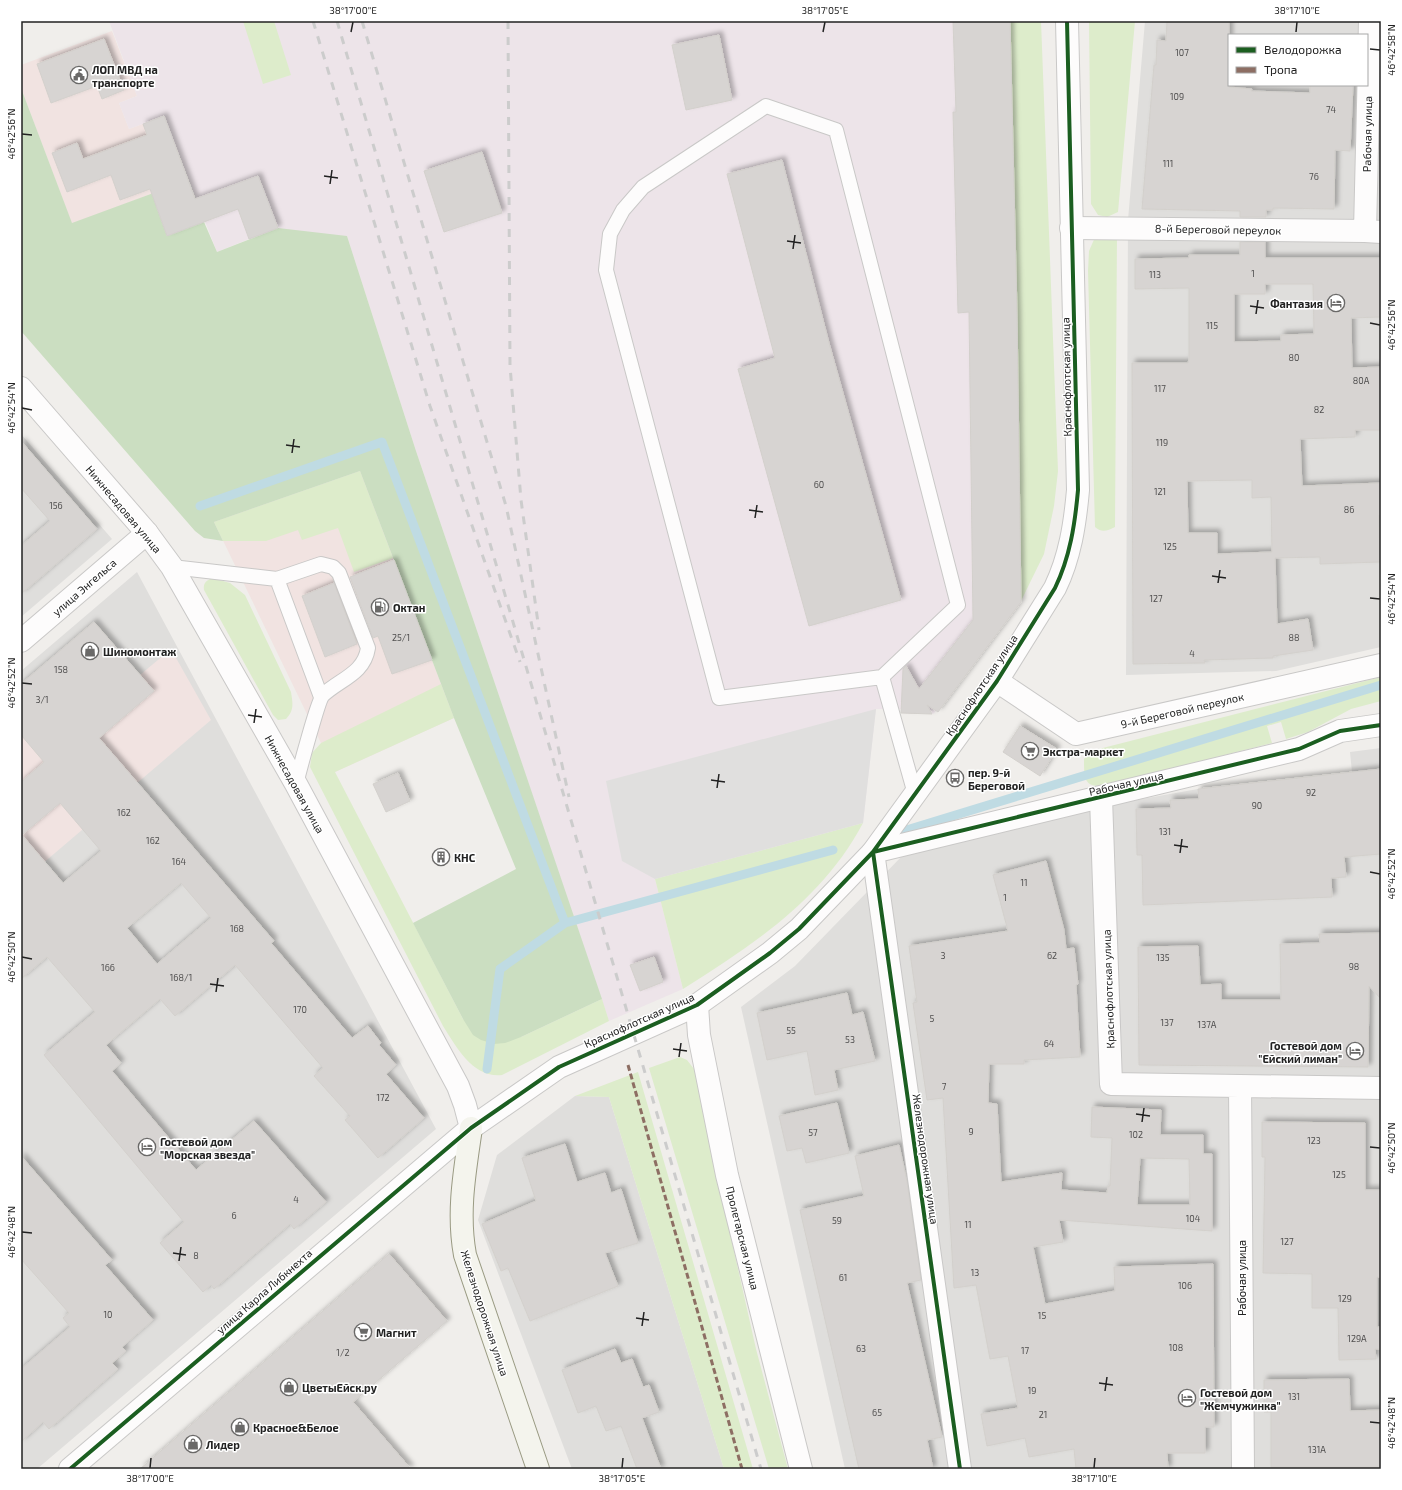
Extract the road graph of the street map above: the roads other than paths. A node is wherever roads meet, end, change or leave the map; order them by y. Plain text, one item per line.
1 (1067, 21) edge
2 (1370, 21) edge
3 (1071, 228) junction
4 (1373, 231) edge
5 (21, 388) edge
6 (146, 533) junction
7 (172, 567) junction
8 (277, 578) junction
9 (21, 641) edge
10 (1381, 665) edge
11 (882, 677) junction
12 (997, 681) junction
13 (321, 696) junction
14 (1381, 725) edge
15 (296, 784) junction
16 (915, 794) junction
17 (1101, 798) junction
18 (873, 852) junction
19 (697, 1005) junction
20 (1240, 1086) junction
21 (1381, 1088) edge
22 (470, 1128) junction
23 (70, 1469) edge
24 (538, 1469) edge
25 (801, 1469) edge
26 (960, 1469) edge
27 (1243, 1469) edge

1 - 3 street, Краснофлотская улица
2 - 4 street, Рабочая улица
3 - 4 street, 8-й Береговой переулок
3 - 12 street, Краснофлотская улица
5 - 6 street, Нижнесадовая улица
6 - 7 street, Нижнесадовая улица
6 - 9 street, улица Энгельса
7 - 8 lane
7 - 15 street, Нижнесадовая улица
8 - 13 lane
8 - 13 lane
10 - 12 street, 9-й Береговой переулок
11 - 11 lane
11 - 16 lane
12 - 16 street, Краснофлотская улица
13 - 15 lane
14 - 17 street, Рабочая улица
15 - 22 street, Нижнесадовая улица
16 - 18 street, Краснофлотская улица
17 - 18 street, Рабочая улица
17 - 20 street, Краснофлотская улица
18 - 19 street, Краснофлотская улица
18 - 26 street, Железнодорожная улица
19 - 22 street, Краснофлотская улица
19 - 25 street, Пролетарская улица
20 - 21 street
20 - 27 street, Рабочая улица
22 - 23 street, улица Карла Либкнехта
22 - 24 main road, Железнодорожная улица

